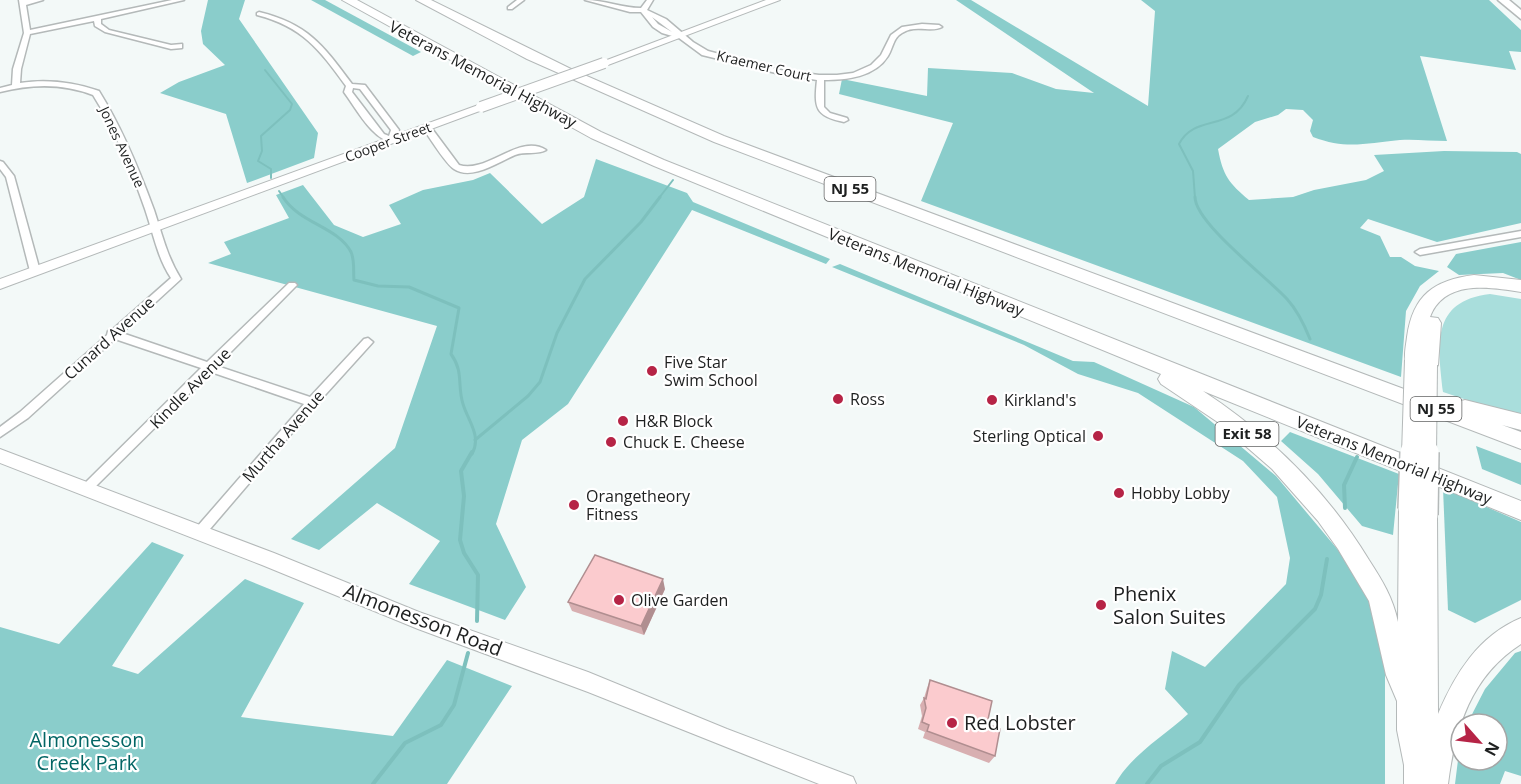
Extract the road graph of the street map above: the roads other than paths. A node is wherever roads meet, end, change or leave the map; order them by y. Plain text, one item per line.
1 (40, 0) edge
2 (181, 0) edge
3 (348, 0) edge
4 (422, 0) edge
5 (521, 0) edge
6 (588, 0) edge
7 (650, 0) edge
8 (775, 0) edge
9 (1503, 0) edge
10 (22, 2) edge
11 (510, 8) dead end
12 (645, 12) junction
13 (259, 14) dead end
14 (1521, 16) edge
15 (98, 17) junction
16 (939, 27) dead end
17 (27, 33) junction
18 (680, 36) junction
19 (179, 46) dead end
20 (820, 78) junction
21 (16, 86) junction
22 (350, 86) junction
23 (0, 90) edge
24 (844, 120) dead end
25 (427, 128) junction
26 (392, 140) junction
27 (542, 150) dead end
28 (0, 164) edge
29 (156, 227) junction
30 (1521, 234) edge
31 (1420, 252) dead end
32 (35, 271) junction
33 (0, 284) edge
34 (292, 285) dead end
35 (1521, 286) edge
36 (966, 288) junction
37 (1521, 294) edge
38 (112, 334) junction
39 (368, 342) dead end
40 (1421, 363) junction
41 (210, 367) junction
42 (1351, 377) junction
43 (312, 402) junction
44 (1521, 422) edge
45 (0, 434) edge
46 (1521, 441) edge
47 (0, 456) edge
48 (86, 489) junction
49 (1521, 511) edge
50 (1418, 512) junction
51 (200, 532) junction
52 (1521, 630) edge
53 (1410, 699) junction
54 (1423, 778) edge
55 (846, 784) edge

1 - 10 street
2 - 15 street
3 - 36 highway, Veterans Memorial Highway
4 - 42 highway, NJ 55
5 - 11 street
6 - 12 street
7 - 12 street
8 - 18 main road, Cooper Street
9 - 14 main road
10 - 17 street
12 - 18 street, Kraemer Court
13 - 22 street
15 - 17 street
15 - 19 street
16 - 20 street, Kraemer Court
17 - 21 street
18 - 20 street, Kraemer Court
18 - 25 main road, Cooper Street, bridge
20 - 24 street
21 - 23 street, Jones Avenue
21 - 29 street, Jones Avenue
22 - 26 street
22 - 26 street
25 - 26 main road, Cooper Street
25 - 27 street
26 - 29 main road, Cooper Street
28 - 32 street
29 - 32 main road, Cooper Street
29 - 38 street, Cunard Avenue
30 - 31 street
32 - 33 main road, Cooper Street
34 - 41 street, Kindle Avenue
35 - 40 highway
36 - 49 highway, Veterans Memorial Highway
36 - 53 highway, Exit 58
37 - 40 highway
38 - 41 street
38 - 45 street, Cunard Avenue
39 - 43 street, Murtha Avenue
40 - 50 highway, bridge
41 - 43 street
41 - 48 street, Kindle Avenue
42 - 44 highway
42 - 46 highway, NJ 55
43 - 51 street, Murtha Avenue
47 - 48 main road, Almonesson Road
48 - 51 main road, Almonesson Road
50 - 53 highway, Exit 58
50 - 54 highway
51 - 55 main road, Almonesson Road
52 - 54 highway
53 - 54 highway, Exit 58

